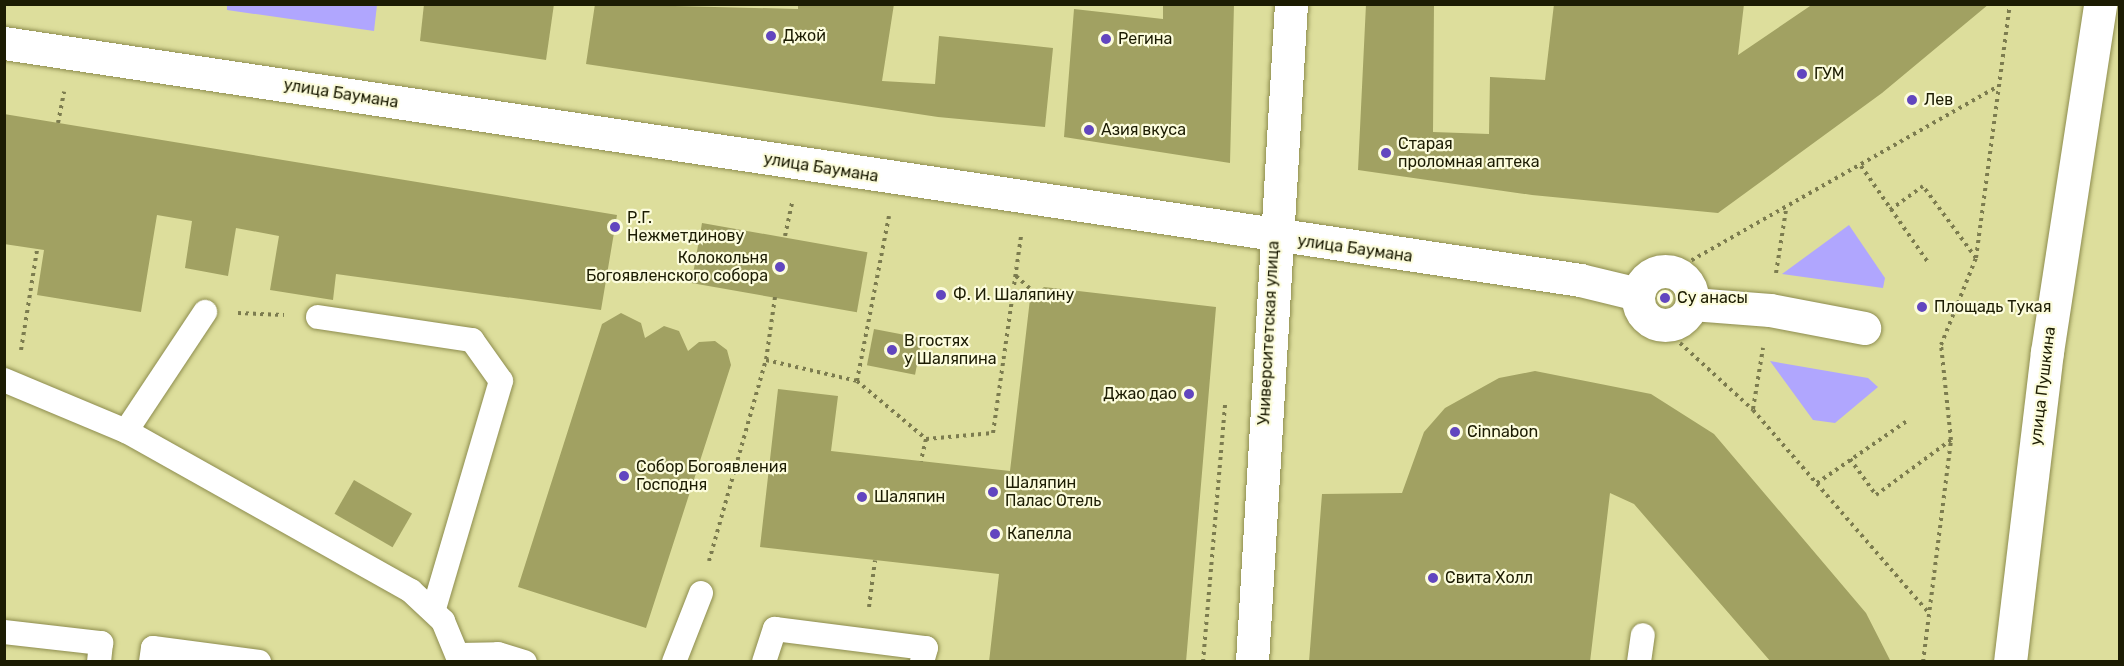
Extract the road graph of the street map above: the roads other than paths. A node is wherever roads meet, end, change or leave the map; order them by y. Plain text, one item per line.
1 (1291, 4) edge
2 (2100, 4) edge
3 (4, 43) edge
4 (1274, 237) junction
5 (1638, 294) junction
6 (1692, 304) junction
7 (205, 312) road end
8 (318, 317) dead end
9 (1864, 328) dead end
10 (10, 380) edge
11 (126, 431) junction
12 (701, 592) road end
13 (434, 608) junction
14 (4, 632) edge
15 (1643, 635) dead end
16 (460, 658) edge
17 (99, 662) edge
18 (151, 662) edge
19 (259, 662) edge
20 (525, 662) edge
21 (674, 662) edge
22 (764, 662) edge
23 (922, 662) edge
24 (1252, 662) edge
25 (1640, 662) edge
26 (2010, 662) edge

1 - 4 street, Университетская улица
2 - 26 street, улица Пушкина
3 - 4 street, улица Баумана
4 - 5 street, улица Баумана
4 - 24 street, Университетская улица
5 - 6 street
5 - 6 street
6 - 9 street
7 - 11 lane
8 - 13 lane
10 - 11 lane
11 - 13 lane
12 - 21 lane
13 - 16 lane
14 - 17 lane
15 - 25 lane
16 - 20 lane
18 - 19 lane
22 - 23 lane

